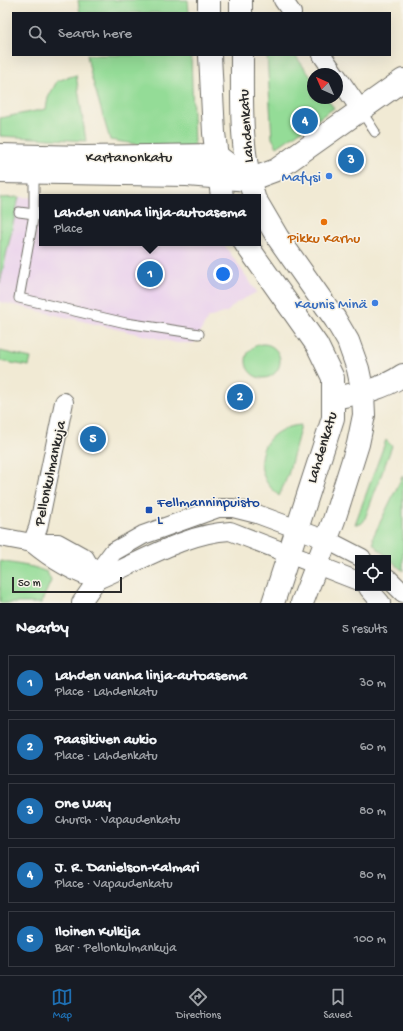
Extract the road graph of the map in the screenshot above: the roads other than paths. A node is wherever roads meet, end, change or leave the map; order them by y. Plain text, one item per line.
1 (209, 0) edge
2 (241, 0) edge
3 (283, 0) edge
4 (209, 12) edge
5 (241, 12) edge
6 (291, 12) edge
7 (210, 56) edge
8 (242, 56) edge
9 (323, 56) edge
10 (331, 68) edge
11 (403, 80) edge
12 (343, 85) edge
13 (360, 110) junction
14 (375, 132) dead end
15 (216, 154) junction
16 (0, 155) edge
17 (35, 164) junction
18 (0, 172) edge
19 (220, 187) edge
20 (252, 188) edge
21 (261, 209) edge
22 (19, 212) dead end
23 (38, 215) edge
24 (247, 246) edge
25 (199, 334) dead end
26 (403, 374) edge
27 (364, 393) junction
28 (334, 398) junction
29 (64, 402) dead end
30 (296, 530) junction
31 (330, 530) junction
32 (0, 537) edge
33 (32, 543) junction
34 (289, 554) junction
35 (359, 555) edge
36 (318, 564) junction
37 (97, 580) junction
38 (355, 580) edge
39 (391, 581) edge
40 (371, 591) edge
41 (403, 593) edge
42 (306, 594) edge
43 (80, 603) edge
44 (273, 603) edge
45 (381, 603) edge

1 - 4 main road
2 - 5 main road
3 - 6 street
7 - 15 main road, Lahdenkatu
8 - 20 main road, Lahdenkatu
9 - 10 street
11 - 13 main road
12 - 13 street
13 - 14 lane
13 - 20 main road
15 - 17 main road, Kartanonkatu
15 - 19 main road, Lahdenkatu
15 - 20 main road
16 - 17 main road, Kartanonkatu
17 - 18 main road, Kartanonkatu
17 - 19 main road, Kartanonkatu
17 - 23 lane
19 - 20 main road, Kartanonkatu
21 - 27 main road
22 - 23 lane
23 - 25 lane
24 - 28 main road, Lahdenkatu
26 - 27 main road
27 - 28 main road
27 - 31 main road
28 - 30 main road, Lahdenkatu
29 - 33 street, Pellonkulmankuja
30 - 31 street
30 - 34 main road, Lahdenkatu
30 - 37 street
31 - 35 street
31 - 36 main road
32 - 33 street
33 - 37 street
34 - 36 street
34 - 37 street
34 - 44 main road, Lahdenkatu
36 - 38 street
36 - 42 main road
37 - 43 street
39 - 41 street
40 - 45 street

